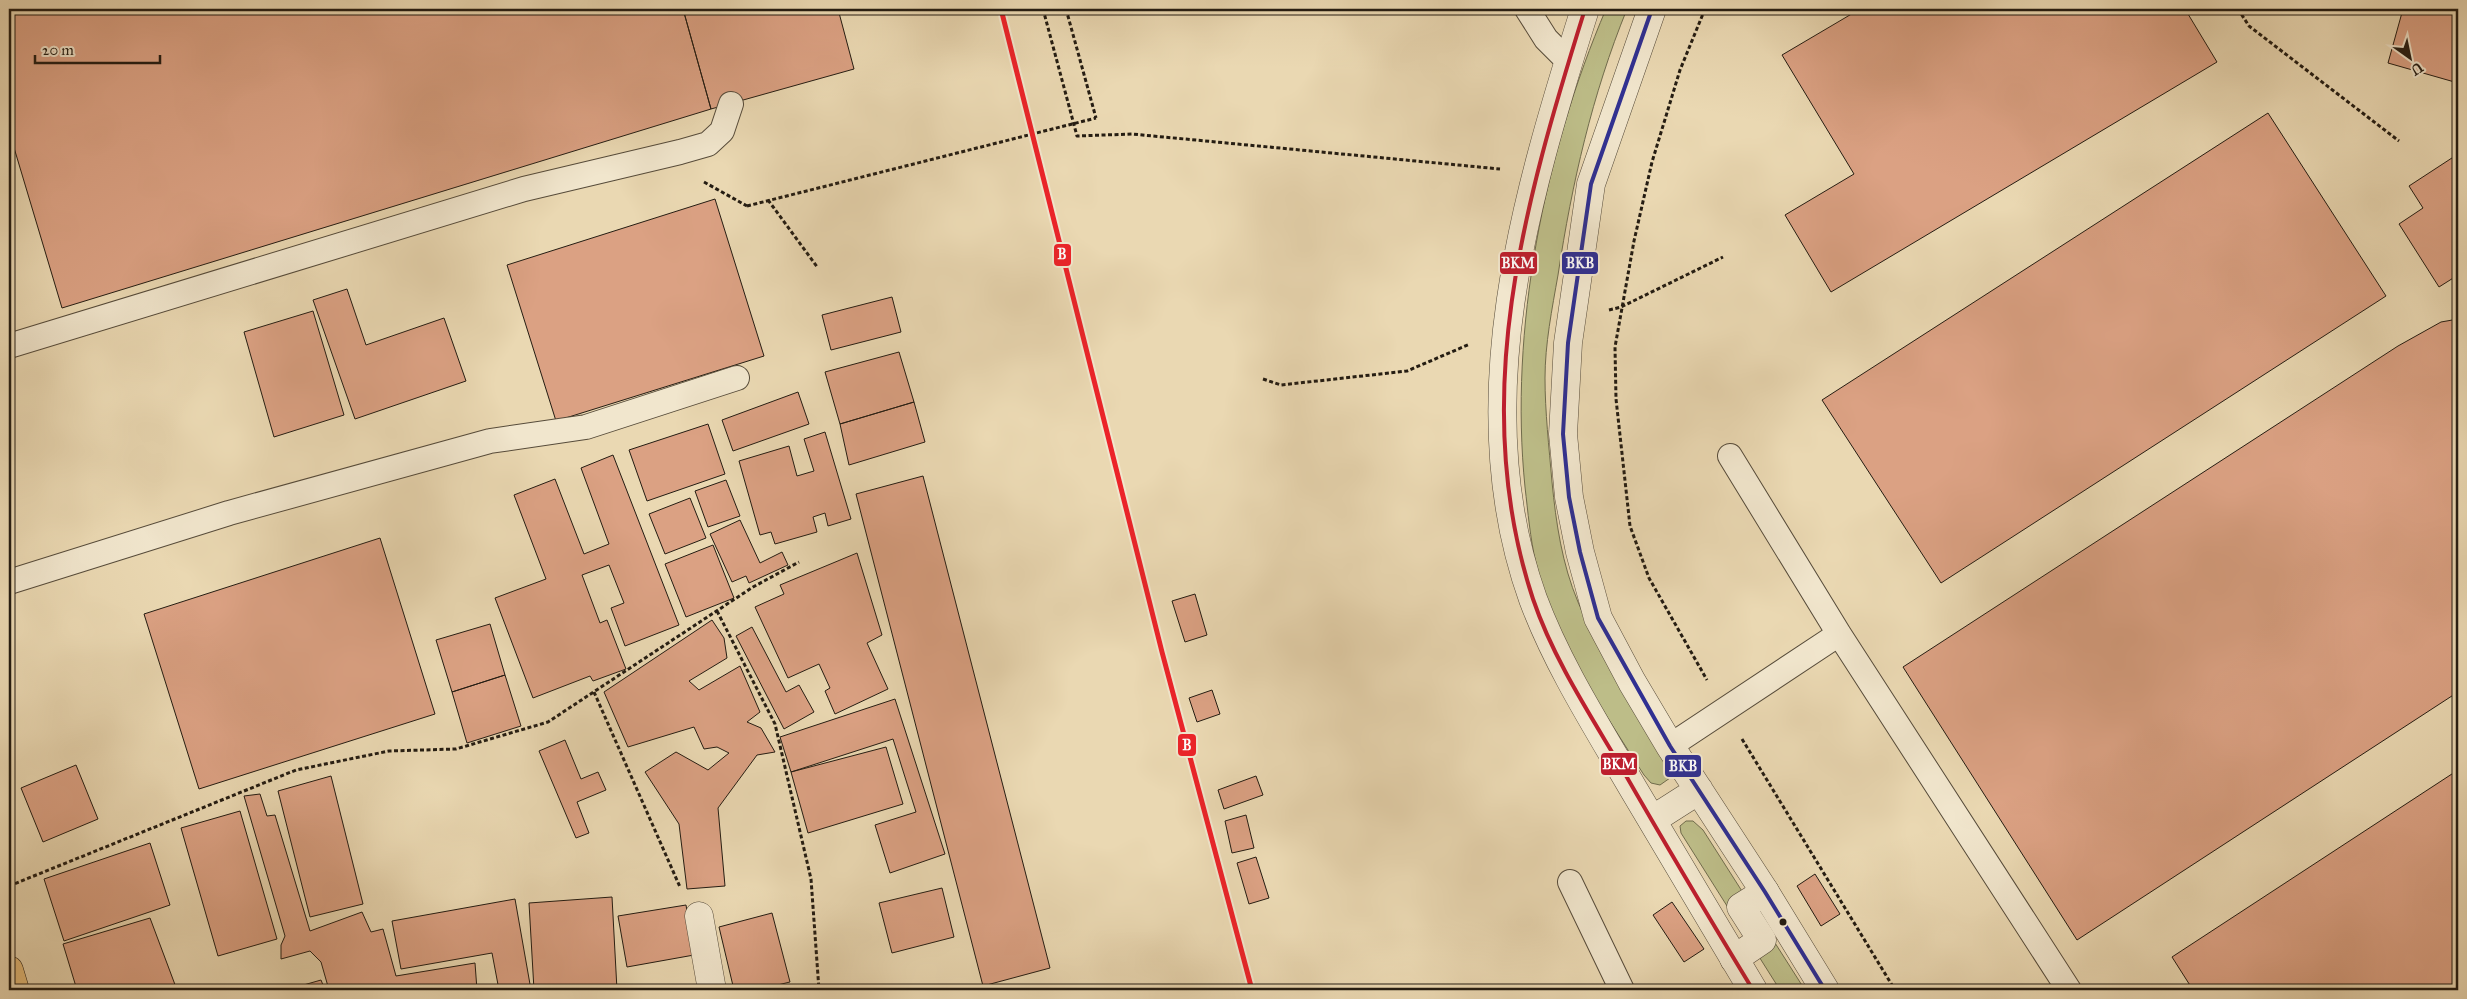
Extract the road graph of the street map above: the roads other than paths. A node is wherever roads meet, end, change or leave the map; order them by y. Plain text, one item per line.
1 (1527, 9) edge
2 (1585, 9) edge
3 (1652, 9) edge
4 (1569, 62) junction
5 (731, 104) dead end
6 (9, 346) edge
7 (737, 378) dead end
8 (1730, 456) dead end
9 (9, 582) edge
10 (1839, 634) junction
11 (1670, 746) junction
12 (1698, 790) junction
13 (1652, 820) junction
14 (1570, 882) dead end
15 (1765, 892) junction
16 (699, 916) road end
17 (1734, 959) junction
18 (9, 970) edge
19 (15, 990) edge
20 (712, 990) edge
21 (1622, 990) edge
22 (1754, 990) edge
23 (1825, 990) edge
24 (2069, 990) edge

1 - 4 lane
2 - 4 street
3 - 11 street
4 - 13 street
5 - 6 lane
7 - 9 lane
8 - 10 lane
10 - 11 lane
10 - 24 lane
11 - 12 street
12 - 13 street
12 - 15 street
13 - 17 street
14 - 21 lane
15 - 17 street
15 - 23 street
16 - 20 street
17 - 22 street
18 - 19 main road

